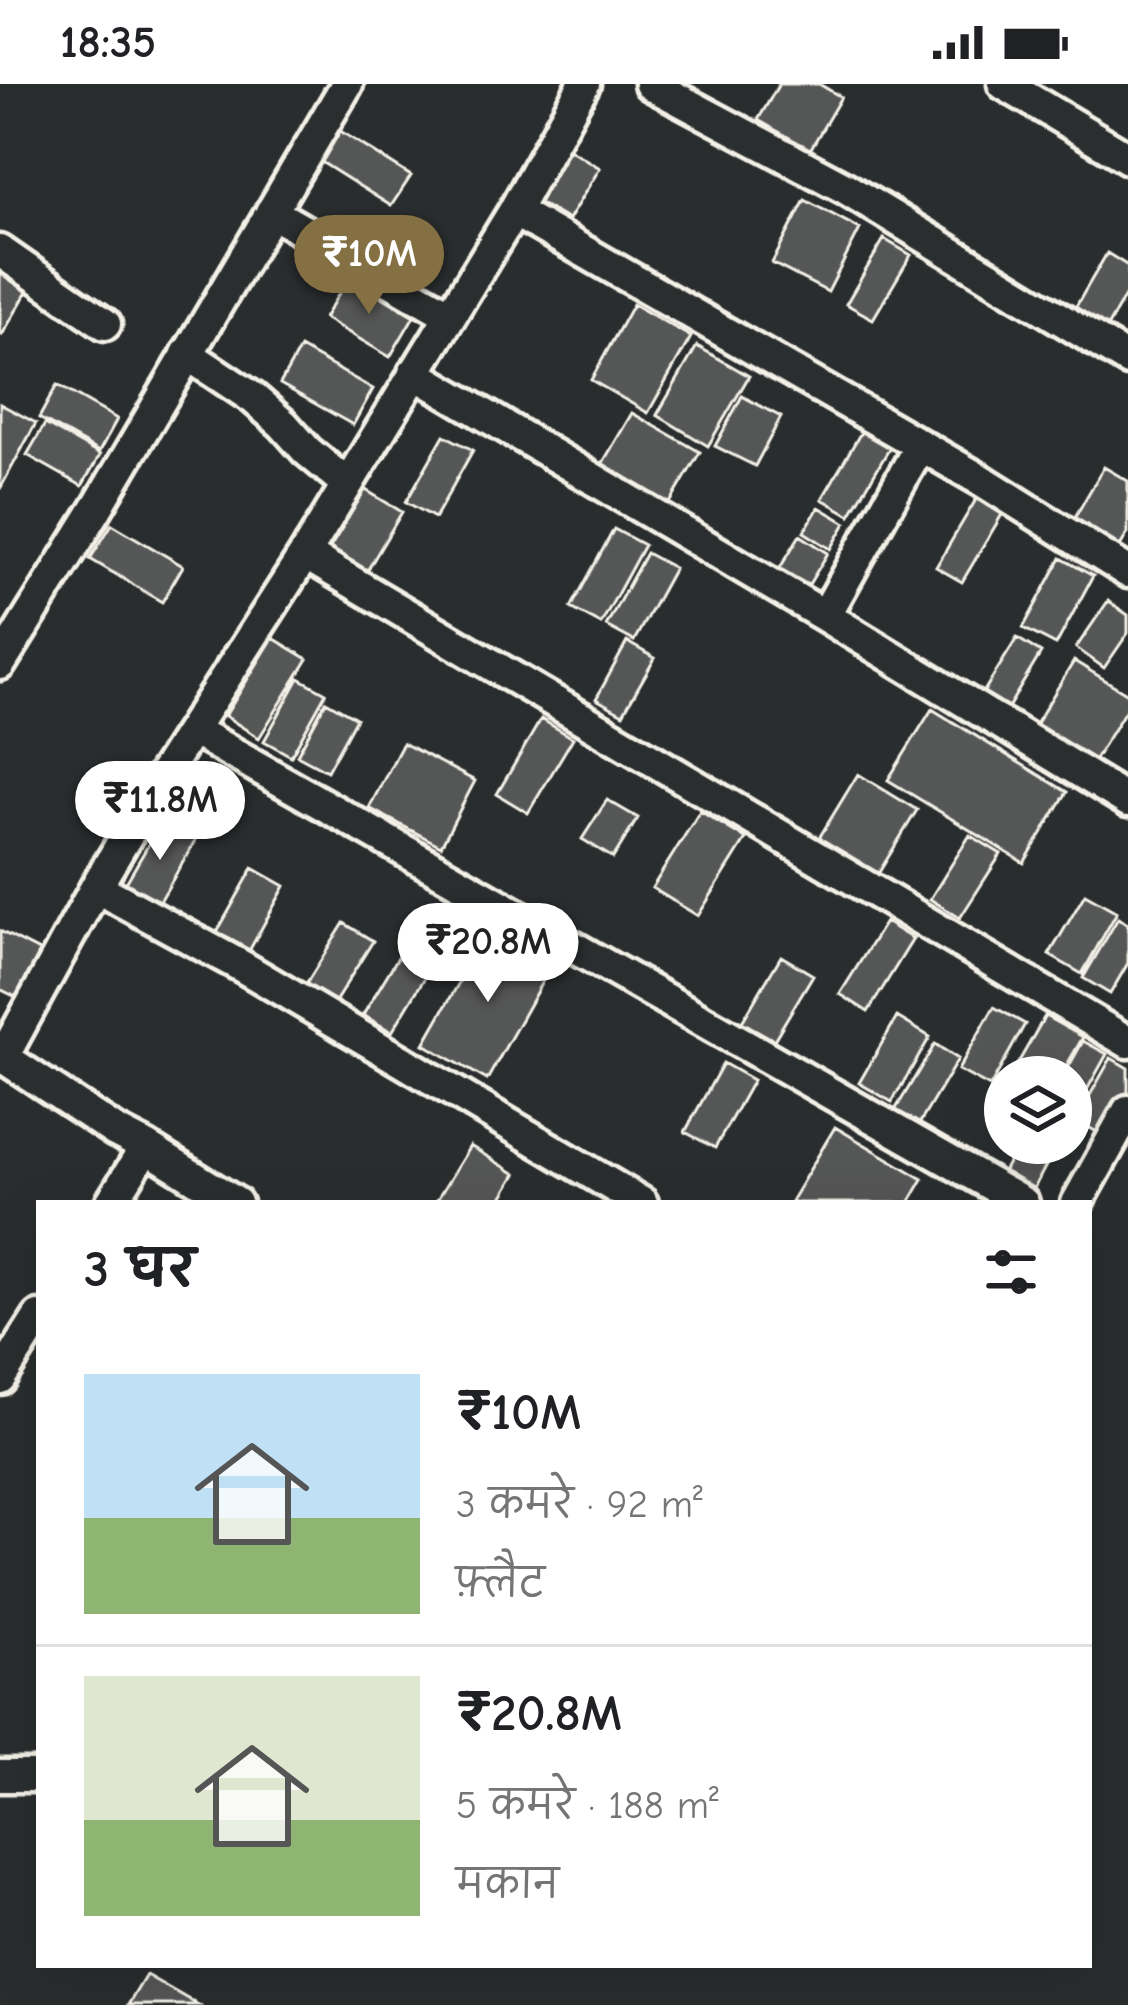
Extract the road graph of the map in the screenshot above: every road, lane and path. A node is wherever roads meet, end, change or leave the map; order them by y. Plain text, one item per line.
1 (347, 84) edge
2 (584, 84) edge
3 (650, 84) edge
4 (1004, 84) edge
5 (1128, 158) edge
6 (272, 212) junction
7 (514, 212) junction
8 (0, 251) edge
9 (450, 315) junction
10 (105, 323) dead end
11 (187, 354) junction
12 (1128, 360) edge
13 (414, 373) junction
14 (920, 446) junction
15 (347, 484) junction
16 (305, 554) junction
17 (1128, 572) edge
18 (825, 616) junction
19 (0, 664) edge
20 (194, 731) junction
21 (1128, 801) edge
22 (96, 887) junction
23 (1128, 1042) edge
24 (1, 1056) edge
25 (1128, 1111) edge
26 (146, 1147) junction
27 (113, 1200) edge
28 (231, 1200) edge
29 (637, 1200) edge
30 (1018, 1200) edge
31 (1080, 1200) edge
32 (36, 1322) edge
33 (0, 1378) edge
34 (0, 1776) edge
35 (36, 1776) edge

1 - 6 street
2 - 7 street
3 - 12 street
4 - 5 street
6 - 9 street
6 - 11 street
7 - 9 street
7 - 14 street
8 - 10 street
9 - 13 street
11 - 15 street
11 - 19 street
13 - 15 street
13 - 18 street
14 - 17 street
14 - 18 street
15 - 16 street
16 - 20 street
16 - 23 street
18 - 21 street
20 - 22 street
20 - 30 street
22 - 24 street
22 - 29 street
24 - 26 street
25 - 31 street
26 - 27 street
26 - 28 street
32 - 33 street
34 - 35 street

